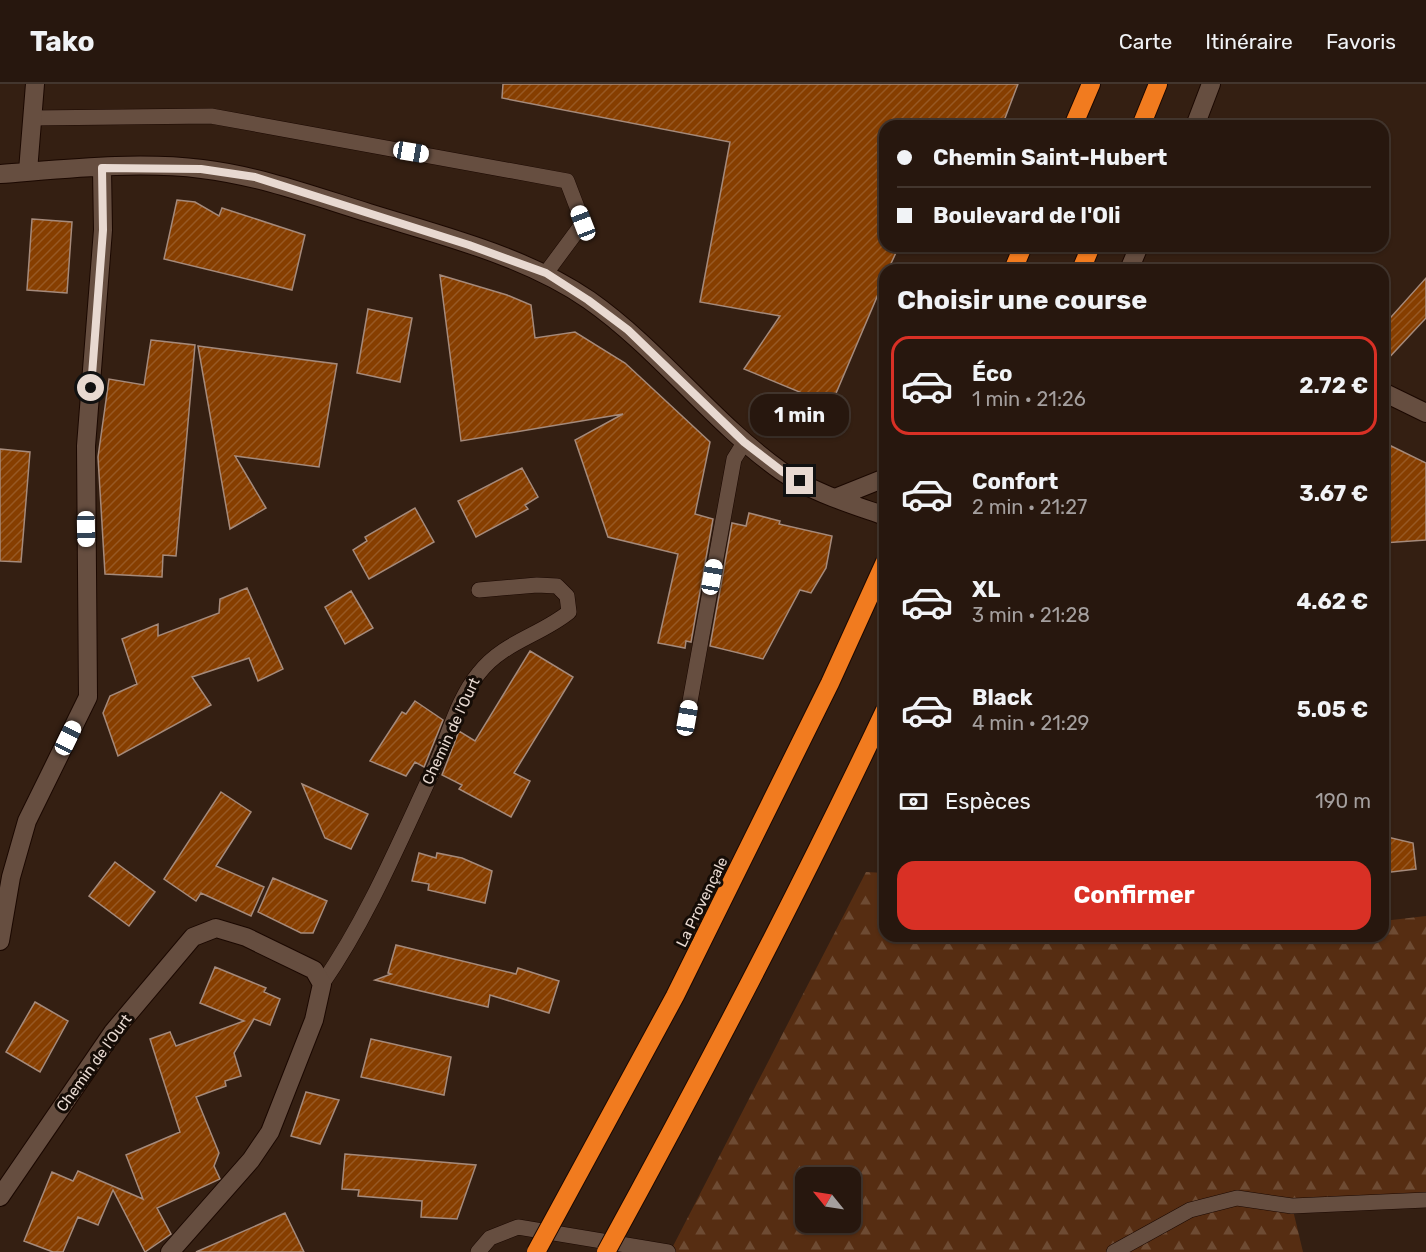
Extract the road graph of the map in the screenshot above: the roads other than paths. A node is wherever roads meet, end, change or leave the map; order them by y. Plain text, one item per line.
1 (35, 84) edge
2 (1091, 84) edge
3 (1158, 84) edge
4 (1211, 84) edge
5 (32, 118) junction
6 (1076, 120) edge
7 (1143, 120) edge
8 (1197, 120) edge
9 (102, 168) junction
10 (28, 171) junction
11 (0, 174) edge
12 (546, 273) junction
13 (1389, 395) edge
14 (1426, 413) edge
15 (744, 442) junction
16 (879, 480) edge
17 (835, 498) junction
18 (879, 514) edge
19 (879, 575) edge
20 (478, 590) dead end
21 (687, 718) dead end
22 (879, 722) edge
23 (0, 941) edge
24 (322, 984) junction
25 (0, 1197) edge
26 (1426, 1200) edge
27 (170, 1252) edge
28 (478, 1252) edge
29 (536, 1252) edge
30 (606, 1252) edge
31 (668, 1252) edge
32 (1114, 1252) edge

1 - 5 street
2 - 6 highway
3 - 7 highway
4 - 8 street
5 - 10 street
5 - 12 lane
9 - 10 street
9 - 12 street
9 - 23 street
10 - 11 street
12 - 15 street
13 - 14 street
15 - 17 street
15 - 21 lane
16 - 17 street
17 - 18 street
19 - 29 highway, La Provençale, bridge
20 - 24 lane, Chemin de l'Ourt
22 - 30 highway, bridge
24 - 25 street, Chemin de l'Ourt
24 - 27 street, Chemin de l'Ourt
26 - 32 lane
28 - 31 lane

